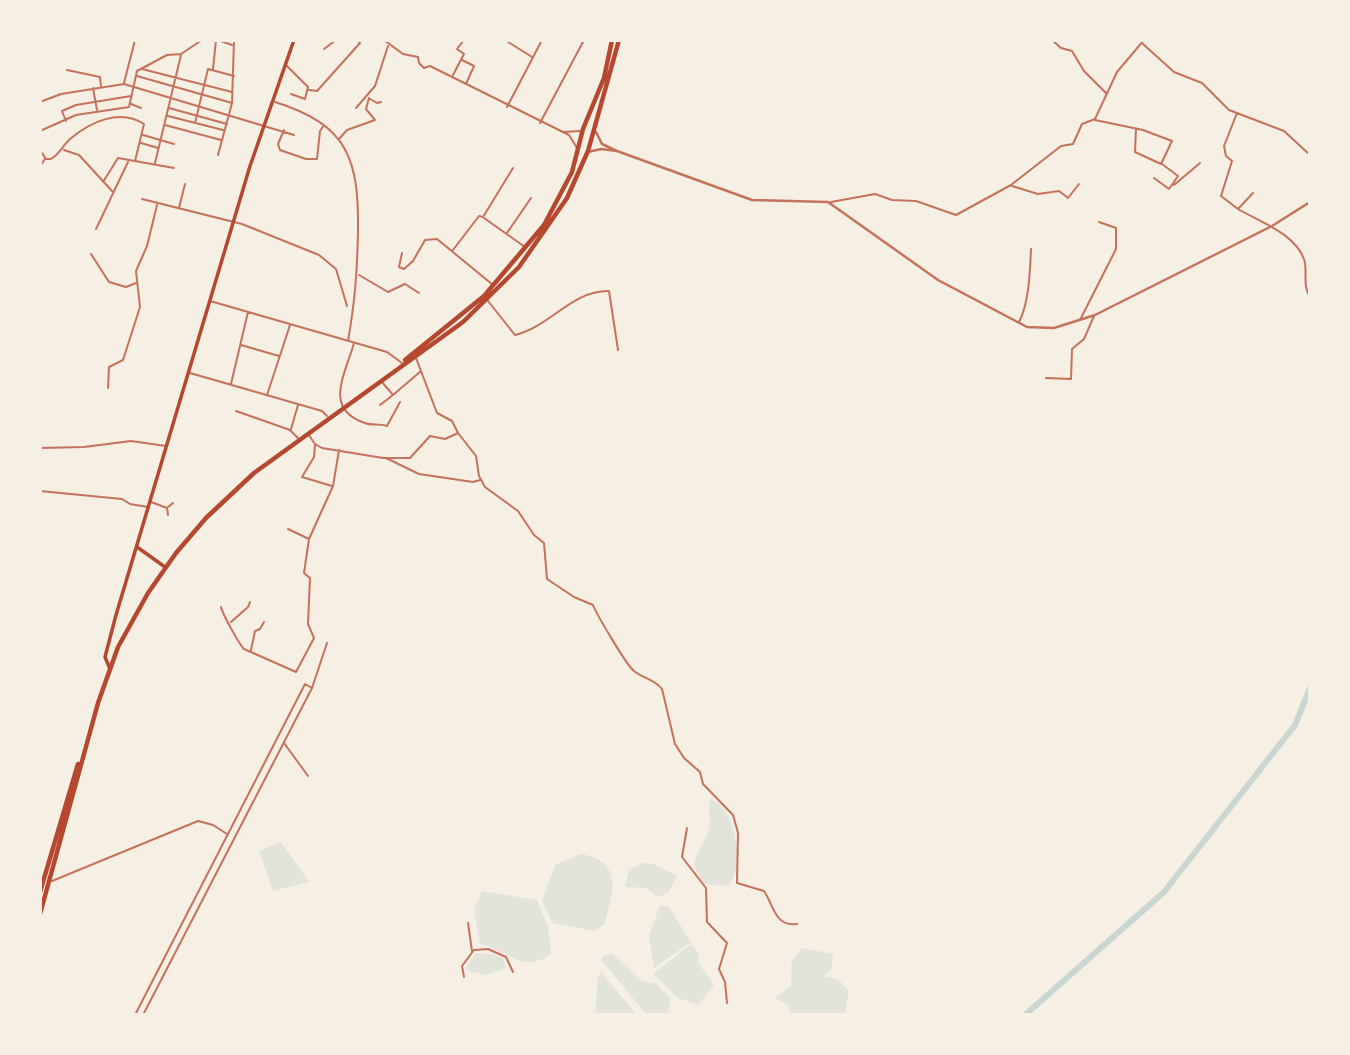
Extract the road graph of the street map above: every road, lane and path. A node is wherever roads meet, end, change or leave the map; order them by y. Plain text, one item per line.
1 (135, 40) edge
2 (202, 40) edge
3 (217, 40) edge
4 (234, 40) edge
5 (294, 40) edge
6 (336, 40) edge
7 (357, 40) edge
8 (384, 40) edge
9 (464, 40) edge
10 (505, 40) edge
11 (542, 40) edge
12 (584, 40) edge
13 (612, 40) edge
14 (619, 40) edge
15 (1052, 40) edge
16 (1143, 42) edge
17 (233, 45) junction
18 (388, 45) junction
19 (324, 48) dead end
20 (181, 54) junction
21 (533, 58) junction
22 (461, 60) junction
23 (285, 64) junction
24 (67, 69) dead end
25 (141, 69) junction
26 (213, 70) junction
27 (135, 76) junction
28 (234, 76) junction
29 (453, 76) junction
30 (176, 78) junction
31 (124, 84) junction
32 (466, 84) junction
33 (133, 86) junction
34 (100, 87) junction
35 (204, 87) junction
36 (93, 88) junction
37 (174, 88) junction
38 (309, 90) junction
39 (233, 93) junction
40 (291, 94) dead end
41 (1107, 94) junction
42 (203, 95) junction
43 (132, 96) junction
44 (171, 97) junction
45 (368, 97) junction
46 (40, 102) edge
47 (95, 102) junction
48 (380, 102) dead end
49 (232, 103) junction
50 (274, 103) junction
51 (130, 105) junction
52 (200, 106) junction
53 (507, 107) junction
54 (141, 108) dead end
55 (168, 108) junction
56 (356, 108) dead end
57 (97, 111) junction
58 (1237, 113) junction
59 (229, 114) junction
60 (167, 116) junction
61 (197, 116) junction
62 (127, 117) junction
63 (1094, 120) junction
64 (66, 121) junction
65 (195, 123) junction
66 (540, 123) junction
67 (227, 124) junction
68 (325, 124) junction
69 (164, 125) junction
70 (265, 125) junction
71 (584, 127) junction
72 (1136, 129) junction
73 (284, 130) junction
74 (40, 131) edge
75 (225, 131) junction
76 (556, 131) junction
77 (596, 132) junction
78 (142, 135) junction
79 (294, 135) dead end
80 (338, 139) junction
81 (161, 140) junction
82 (222, 140) junction
83 (140, 143) junction
84 (174, 145) dead end
85 (158, 148) junction
86 (62, 149) junction
87 (577, 149) junction
88 (40, 150) edge
89 (617, 151) junction
90 (588, 152) junction
91 (218, 155) dead end
92 (1310, 155) edge
93 (46, 159) junction
94 (128, 161) junction
95 (135, 161) junction
96 (155, 163) junction
97 (1200, 163) dead end
98 (1161, 164) junction
99 (40, 166) edge
100 (174, 168) dead end
101 (513, 168) dead end
102 (1154, 178) dead end
103 (103, 182) junction
104 (185, 184) dead end
105 (1079, 184) dead end
106 (1011, 185) junction
107 (1171, 188) junction
108 (113, 192) junction
109 (1253, 193) dead end
110 (531, 198) dead end
111 (142, 199) dead end
112 (828, 202) junction
113 (1310, 202) edge
114 (157, 204) junction
115 (179, 209) junction
116 (1238, 209) junction
117 (483, 217) junction
118 (235, 222) junction
119 (1099, 222) dead end
120 (1272, 226) junction
121 (96, 229) dead end
122 (507, 234) junction
123 (527, 249) junction
124 (1031, 249) dead end
125 (452, 251) junction
126 (402, 253) dead end
127 (91, 254) dead end
128 (358, 275) junction
129 (137, 282) junction
130 (494, 286) junction
131 (419, 293) dead end
132 (1310, 297) edge
133 (209, 300) junction
134 (488, 301) junction
135 (347, 306) dead end
136 (248, 312) junction
137 (1095, 315) junction
138 (1079, 321) junction
139 (1019, 323) junction
140 (290, 325) junction
141 (348, 341) junction
142 (354, 342) junction
143 (240, 345) junction
144 (618, 350) dead end
145 (280, 356) junction
146 (416, 357) junction
147 (402, 363) junction
148 (422, 370) junction
149 (189, 373) junction
150 (1046, 378) dead end
151 (380, 380) junction
152 (230, 385) junction
153 (108, 388) dead end
154 (393, 395) junction
155 (267, 396) junction
156 (400, 402) dead end
157 (298, 405) junction
158 (380, 405) dead end
159 (341, 408) junction
160 (236, 411) dead end
161 (328, 417) junction
162 (290, 429) junction
163 (307, 432) junction
164 (458, 433) junction
165 (298, 439) junction
166 (315, 444) junction
167 (167, 446) junction
168 (40, 447) edge
169 (339, 449) junction
170 (385, 458) junction
171 (481, 480) junction
172 (333, 486) junction
173 (40, 491) edge
174 (150, 502) junction
175 (173, 503) dead end
176 (149, 507) junction
177 (167, 508) junction
178 (168, 515) dead end
179 (288, 529) dead end
180 (309, 539) junction
181 (137, 547) junction
182 (166, 567) junction
183 (250, 601) dead end
184 (221, 607) dead end
185 (230, 622) junction
186 (264, 622) dead end
187 (327, 643) dead end
188 (251, 651) junction
189 (110, 669) junction
190 (312, 688) junction
191 (283, 743) junction
192 (82, 754) junction
193 (308, 776) dead end
194 (687, 828) dead end
195 (228, 835) junction
196 (49, 882) junction
197 (40, 892) edge
198 (40, 914) edge
199 (468, 923) dead end
200 (797, 924) dead end
201 (471, 952) junction
202 (513, 972) dead end
203 (464, 977) dead end
204 (727, 1003) dead end
205 (135, 1015) edge
206 (143, 1015) edge

1 - 31 street
2 - 20 street
3 - 17 street
3 - 26 street
4 - 17 street
5 - 23 main road
6 - 19 street
7 - 38 street
8 - 18 street
9 - 22 street
10 - 21 street
11 - 21 street
12 - 66 street
13 - 71 highway
14 - 77 highway
15 - 41 street
16 - 41 street
16 - 58 street
17 - 28 street
18 - 29 street
18 - 45 street
20 - 25 street
20 - 30 street
21 - 53 street
22 - 29 street
22 - 32 street
23 - 38 street
23 - 50 main road
24 - 34 street
25 - 27 street
25 - 30 street
26 - 28 street
26 - 35 street
27 - 33 street
27 - 37 street
28 - 39 street
29 - 32 street
30 - 35 street
30 - 37 street
31 - 33 street
31 - 34 street
32 - 53 street
33 - 43 street
33 - 44 street
34 - 36 street
35 - 39 street
35 - 42 street
36 - 46 street
36 - 47 street
37 - 42 street
37 - 44 street
38 - 40 street
39 - 49 street
41 - 63 street
42 - 49 street
42 - 52 street
43 - 47 street
43 - 51 street
44 - 52 street
44 - 55 street
45 - 48 street
45 - 56 street
45 - 80 street
47 - 57 street
47 - 64 street
49 - 59 street
50 - 68 street
50 - 70 main road
51 - 54 street
51 - 57 street
51 - 62 street
52 - 59 street
52 - 61 street
53 - 66 street
55 - 60 street
55 - 61 street
57 - 64 street
58 - 92 street
58 - 116 street
59 - 67 street
59 - 70 street
60 - 65 street
60 - 69 street
61 - 65 street
61 - 67 street
62 - 78 street
62 - 86 street
63 - 72 street
63 - 106 street
64 - 74 street
65 - 75 street
66 - 76 street
67 - 75 street
68 - 73 street
68 - 80 street
69 - 81 street
69 - 82 street
70 - 73 street
70 - 118 main road
71 - 76 street
71 - 77 highway
71 - 87 highway
72 - 98 street
72 - 98 street
73 - 79 street
75 - 82 street
76 - 87 street
77 - 89 street
77 - 90 highway
78 - 81 street
78 - 83 street
80 - 128 street
81 - 84 street
81 - 85 street
82 - 91 street
83 - 85 street
83 - 95 street
85 - 96 street
86 - 93 street
86 - 103 street
87 - 90 highway
87 - 123 highway
88 - 93 street
89 - 90 street
89 - 112 street
90 - 134 highway
93 - 99 street
94 - 95 street
94 - 103 street
94 - 108 street
95 - 96 street
96 - 100 street
97 - 107 street
98 - 107 street
101 - 117 street
102 - 107 street
103 - 108 street
104 - 115 street
105 - 106 street
106 - 112 street
108 - 121 street
109 - 116 street
110 - 122 street
111 - 114 street
112 - 139 street
113 - 120 street
114 - 115 street
114 - 129 street
115 - 118 street
116 - 120 street
117 - 122 street
117 - 125 street
118 - 133 main road
118 - 135 street
119 - 138 street
120 - 132 street
120 - 137 street
122 - 123 street
123 - 130 highway
124 - 139 street
125 - 126 street
125 - 130 street
127 - 129 street
128 - 131 street
128 - 141 street
129 - 153 street
130 - 147 highway
133 - 136 street
133 - 149 main road
134 - 144 street
134 - 146 highway
136 - 140 street
136 - 143 street
137 - 138 street
137 - 150 street
138 - 139 street
140 - 141 street
140 - 145 street
141 - 142 street
142 - 147 street
142 - 159 street
143 - 145 street
143 - 152 street
145 - 155 street
146 - 147 highway
146 - 148 street
147 - 151 highway
148 - 154 street
148 - 164 street
149 - 152 street
149 - 167 main road
151 - 154 street
151 - 159 highway
152 - 155 street
154 - 158 street
155 - 157 street
156 - 159 street
157 - 161 street
157 - 162 street
159 - 161 highway
160 - 162 street
161 - 163 highway
162 - 165 street
163 - 165 highway
163 - 166 street
164 - 170 street
164 - 171 street
165 - 182 highway
166 - 169 street
166 - 172 street
167 - 168 street
167 - 174 main road
169 - 170 street
169 - 172 street
170 - 171 street
171 - 200 street
172 - 180 street
173 - 176 street
174 - 176 main road
174 - 177 street
175 - 177 street
176 - 181 main road
177 - 178 street
179 - 180 street
180 - 188 street
181 - 182 main road
181 - 189 main road
182 - 189 highway
183 - 185 street
184 - 185 street
185 - 188 street
186 - 188 street
187 - 190 street
189 - 192 highway
190 - 191 street
190 - 195 street
191 - 193 street
191 - 206 street
192 - 196 highway
192 - 197 highway
194 - 204 street
195 - 196 street
195 - 205 street
196 - 198 highway
199 - 201 street
201 - 202 street
201 - 203 street

